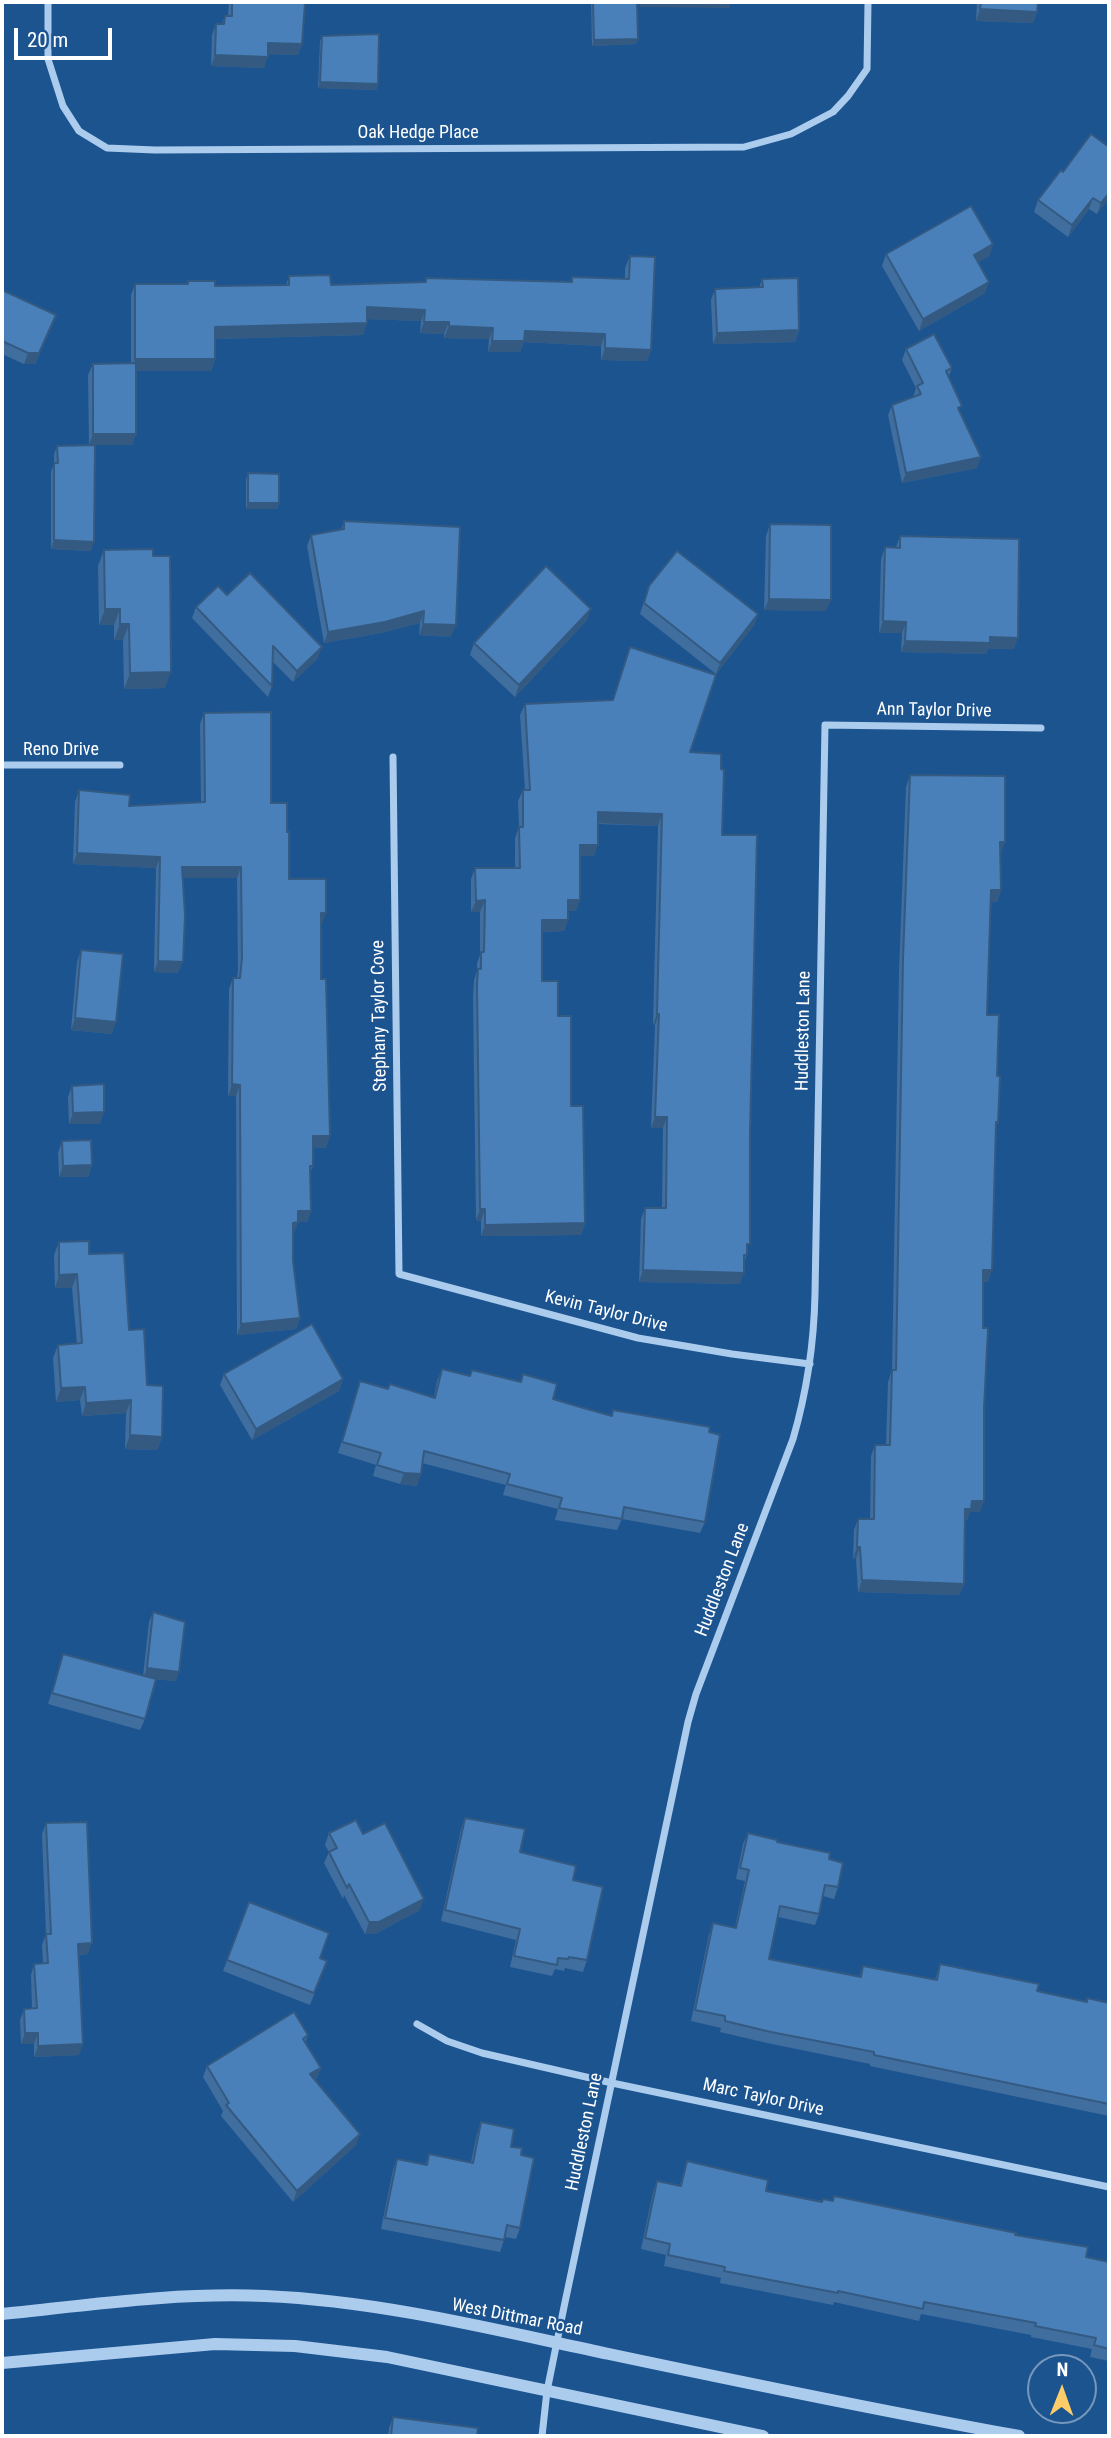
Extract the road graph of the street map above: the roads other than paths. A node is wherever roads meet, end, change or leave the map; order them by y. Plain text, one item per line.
1 (48, 2) edge
2 (868, 2) edge
3 (825, 725) joint
4 (1041, 728) dead end
5 (393, 757) dead end
6 (2, 765) edge
7 (120, 765) dead end
8 (398, 1274) joint
9 (810, 1364) junction
10 (417, 2024) dead end
11 (612, 2083) junction
12 (1109, 2187) edge
13 (2, 2314) edge
14 (557, 2343) junction
15 (2, 2363) edge
16 (547, 2391) junction
17 (542, 2436) edge
18 (763, 2436) edge
19 (1019, 2436) edge

1 - 2 street, Oak Hedge Place
3 - 4 street, Ann Taylor Drive
3 - 9 street, Huddleston Lane
5 - 8 street, Stephany Taylor Cove
6 - 7 street, Reno Drive
8 - 9 street, Kevin Taylor Drive
9 - 11 street, Huddleston Lane
10 - 11 street, Marc Taylor Drive
11 - 12 street, Marc Taylor Drive
11 - 14 street, Huddleston Lane
13 - 14 street, West Dittmar Road
14 - 16 street, Huddleston Lane
14 - 19 street, West Dittmar Road
15 - 16 street
16 - 17 street, Huddleston Lane
16 - 18 street

